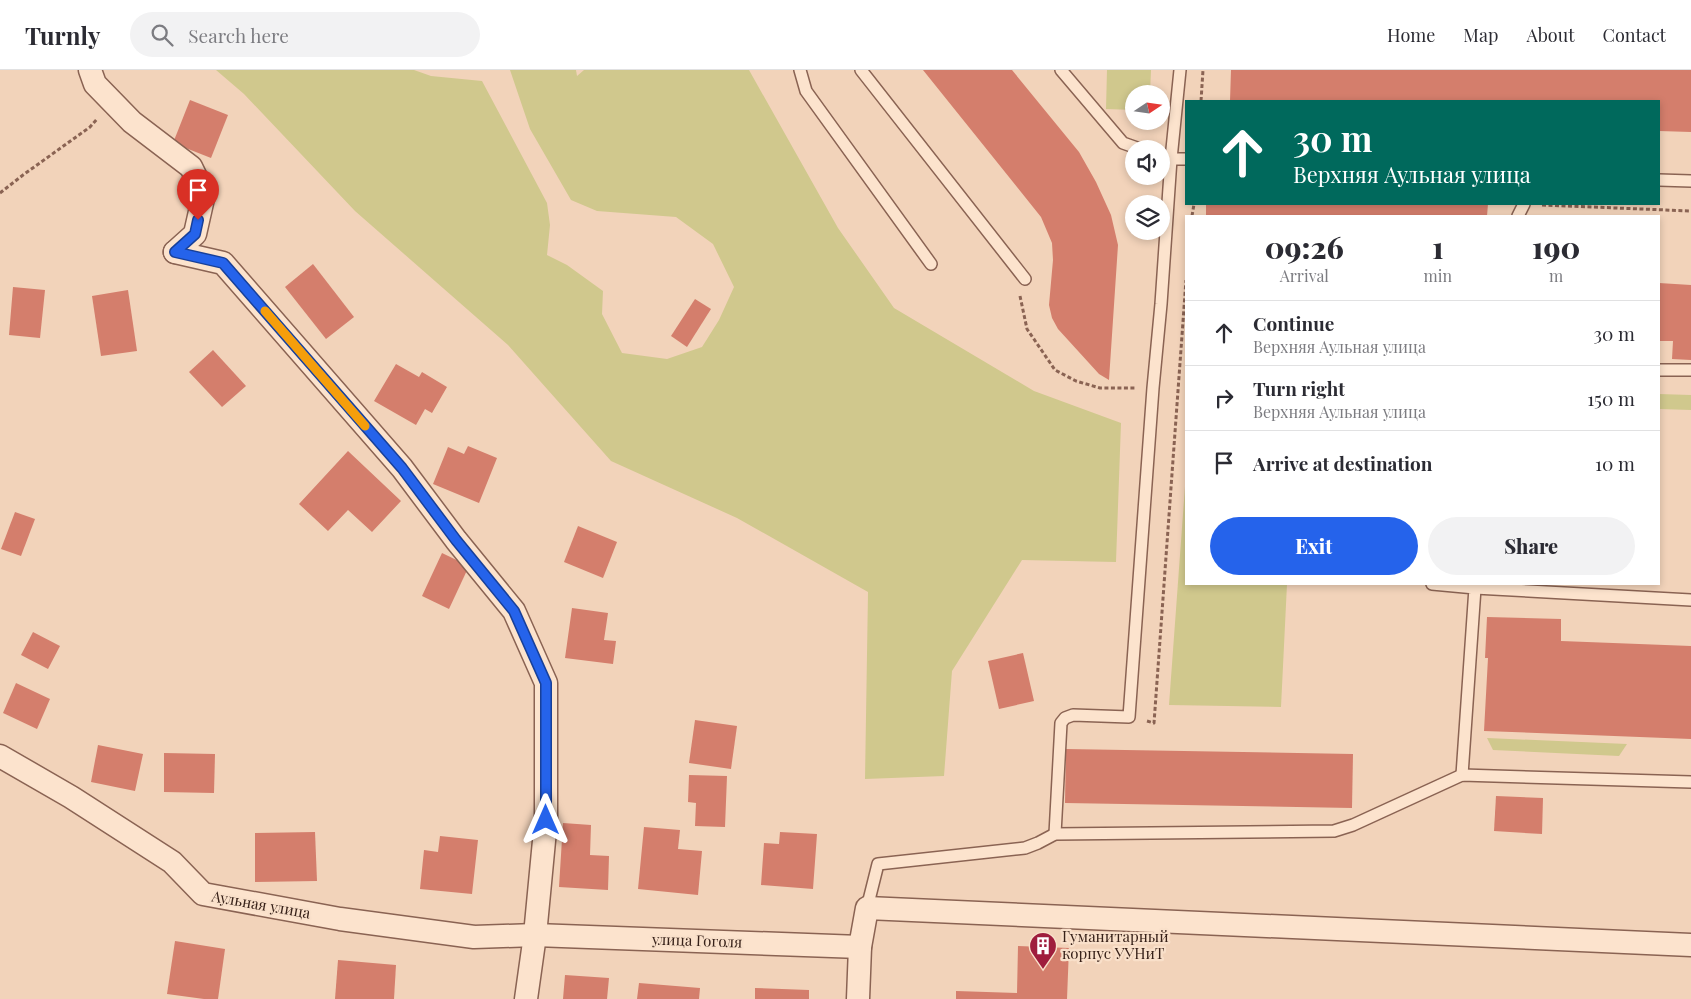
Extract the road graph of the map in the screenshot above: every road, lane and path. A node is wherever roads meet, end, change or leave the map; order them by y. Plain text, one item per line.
1 (90, 70) edge
2 (800, 70) edge
3 (861, 70) edge
4 (1061, 70) edge
5 (1180, 70) edge
6 (1203, 70) edge
7 (1202, 100) edge
8 (113, 102) junction
9 (1169, 140) edge
10 (1125, 144) edge
11 (1170, 157) edge
12 (1185, 159) edge
13 (1660, 180) edge
14 (1691, 181) edge
15 (1165, 185) edge
16 (0, 193) edge
17 (1548, 205) edge
18 (1691, 211) edge
19 (931, 264) dead end
20 (1025, 279) joint
21 (1185, 294) edge
22 (1660, 370) edge
23 (1691, 370) edge
24 (1153, 388) junction
25 (1443, 585) edge
26 (1475, 588) junction
27 (1691, 600) edge
28 (1129, 717) junction
29 (0, 756) edge
30 (1462, 775) junction
31 (1691, 782) edge
32 (1055, 834) junction
33 (867, 908) junction
34 (534, 935) junction
35 (1691, 946) edge
36 (860, 947) junction
37 (526, 999) edge
38 (858, 999) edge

1 - 8 street
2 - 19 lane
3 - 20 lane
4 - 10 lane
5 - 9 lane
6 - 7 path
8 - 16 path
8 - 34 street
11 - 12 lane
13 - 14 lane
15 - 24 lane
17 - 18 path
20 - 24 path
21 - 28 path
22 - 23 lane
24 - 28 lane
25 - 26 lane
26 - 27 lane
26 - 30 lane
28 - 32 lane
29 - 34 street, Аульная улица
30 - 31 lane
30 - 32 lane
32 - 33 lane
33 - 35 street
33 - 36 street
34 - 36 street, улица Гоголя
34 - 37 street
36 - 38 street

